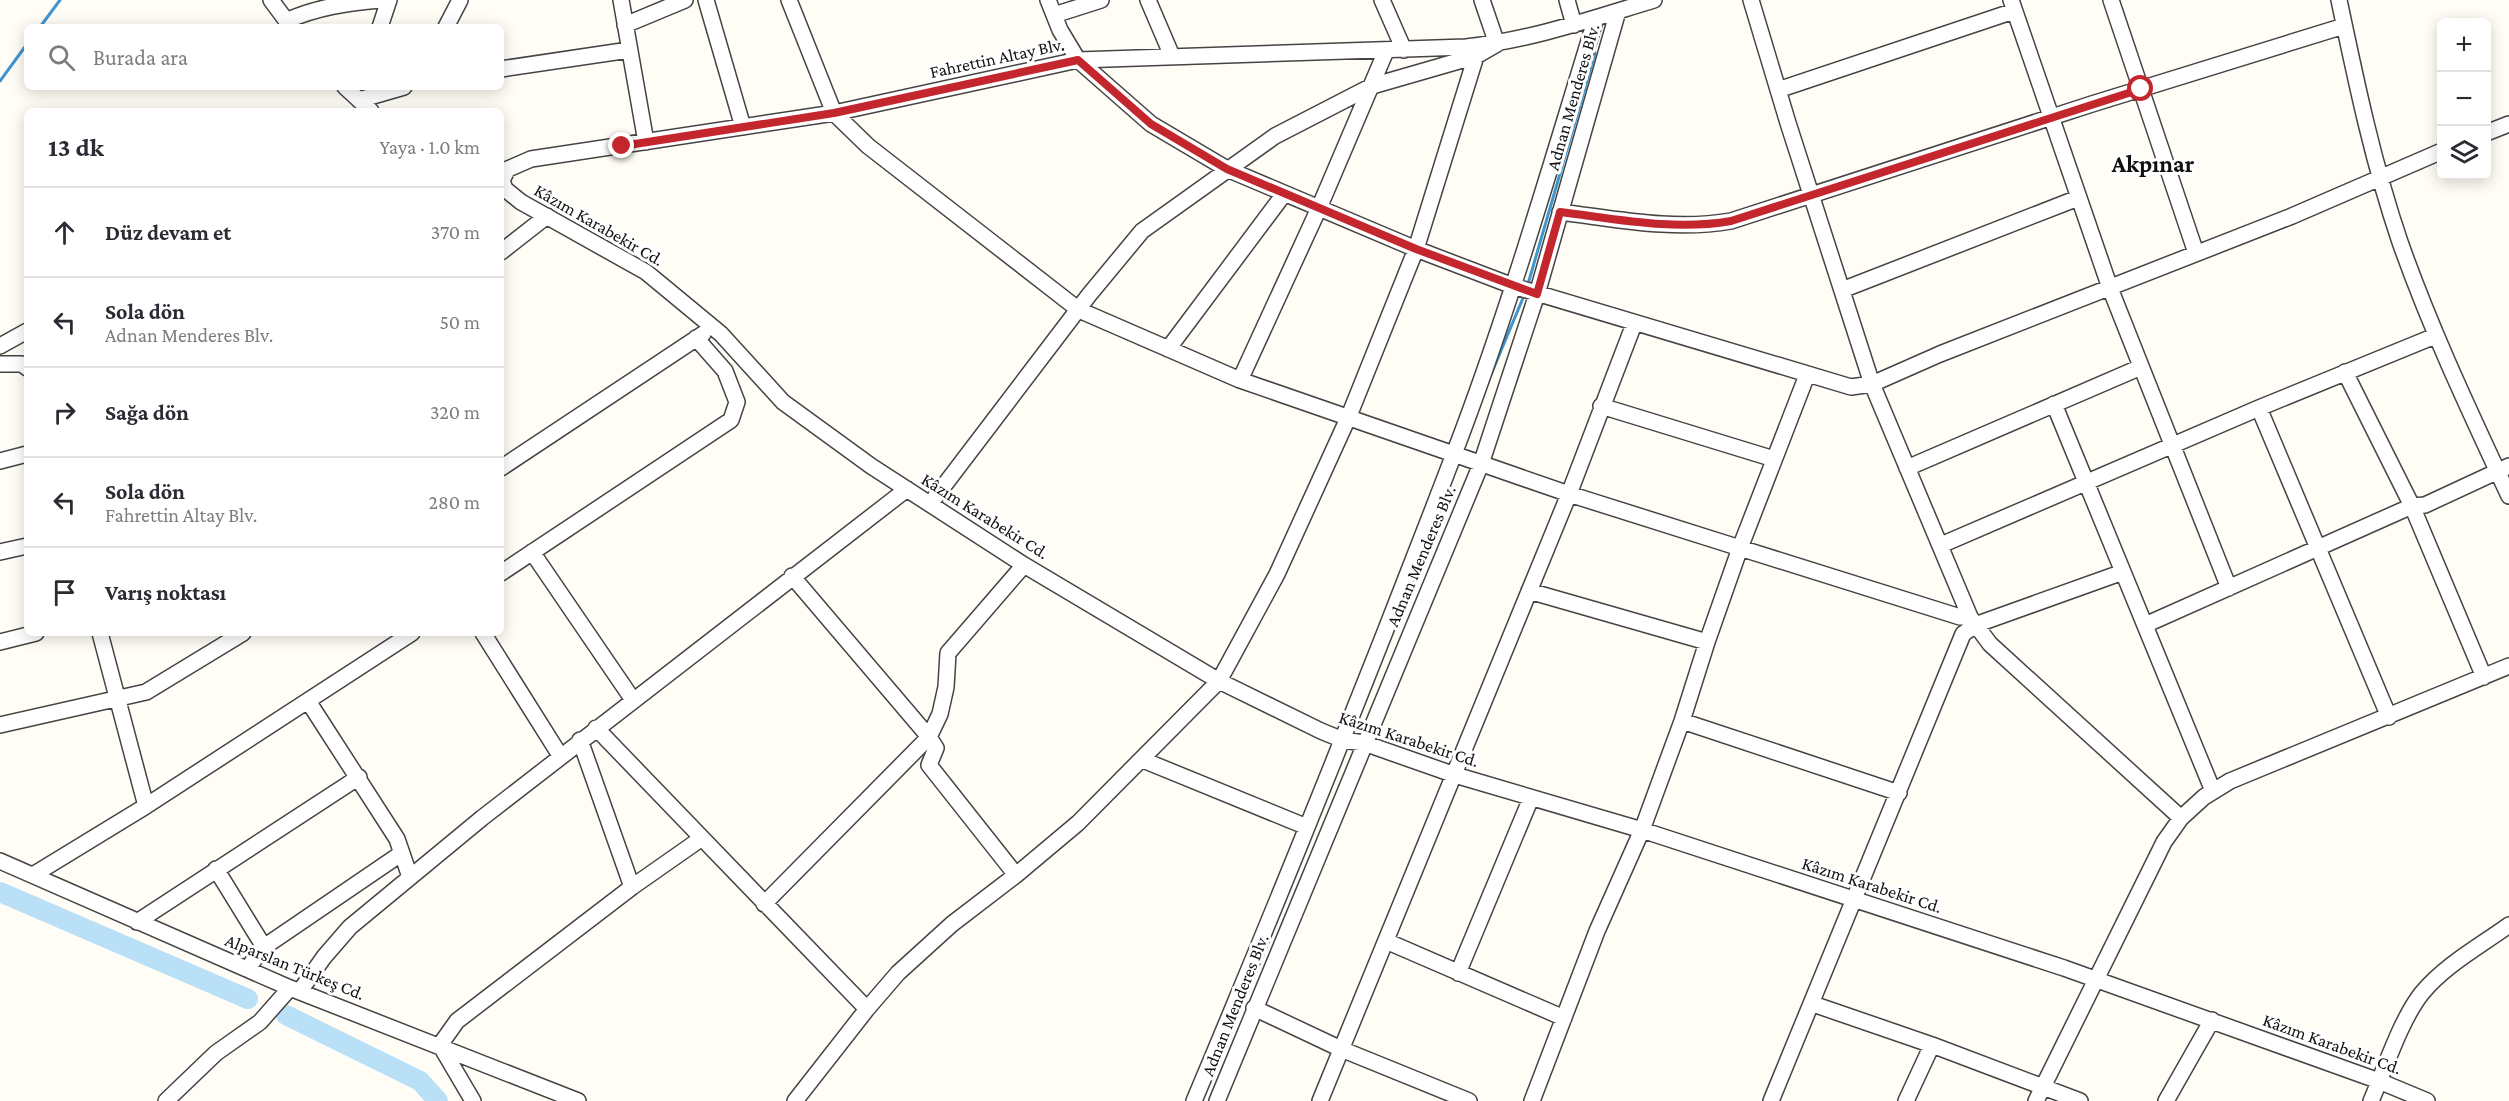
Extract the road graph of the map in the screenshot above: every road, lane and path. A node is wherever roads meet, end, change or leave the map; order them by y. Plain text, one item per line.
1 (271, 0) edge
2 (381, 0) edge
3 (388, 0) edge
4 (460, 0) edge
5 (621, 0) edge
6 (685, 0) edge
7 (706, 0) edge
8 (789, 0) edge
9 (1048, 0) edge
10 (1101, 0) edge
11 (1148, 0) edge
12 (1382, 0) edge
13 (1482, 0) edge
14 (1567, 0) edge
15 (1653, 0) edge
16 (1751, 0) edge
17 (2111, 0) edge
18 (2338, 0) edge
19 (2012, 6) edge
20 (1618, 11) junction
21 (1054, 15) junction
22 (1596, 18) junction
23 (289, 24) edge
24 (381, 24) edge
25 (448, 24) edge
26 (625, 24) junction
27 (1574, 25) junction
28 (2344, 26) junction
29 (1497, 44) junction
30 (629, 50) junction
31 (1404, 50) junction
32 (1386, 51) junction
33 (1172, 56) junction
34 (1476, 56) junction
35 (1078, 60) junction
36 (504, 69) edge
37 (1372, 86) junction
38 (2141, 89) junction
39 (348, 90) edge
40 (394, 90) edge
41 (1778, 90) junction
42 (359, 100) junction
43 (368, 108) edge
44 (834, 113) junction
45 (2050, 117) junction
46 (2509, 124) edge
47 (743, 127) junction
48 (2491, 131) edge
49 (646, 142) junction
50 (2437, 153) edge
51 (1227, 169) junction
52 (504, 175) edge
53 (2380, 176) junction
54 (504, 185) edge
55 (1284, 194) junction
56 (1812, 196) junction
57 (2078, 198) junction
58 (1319, 208) junction
59 (1560, 212) junction
60 (547, 216) junction
61 (1416, 249) junction
62 (504, 250) edge
63 (2196, 254) junction
64 (1513, 286) junction
65 (2110, 288) junction
66 (1842, 290) junction
67 (1537, 294) junction
68 (1079, 310) junction
69 (1634, 324) junction
70 (713, 327) junction
71 (24, 333) edge
72 (2435, 336) junction
73 (696, 338) junction
74 (0, 346) edge
75 (1168, 349) junction
76 (0, 364) edge
77 (24, 366) edge
78 (2141, 367) junction
79 (2345, 372) junction
80 (1806, 375) junction
81 (1240, 380) junction
82 (1872, 384) junction
83 (2054, 404) junction
84 (1601, 406) junction
85 (2259, 408) junction
86 (1349, 416) junction
87 (2172, 445) junction
88 (1455, 453) junction
89 (24, 455) edge
90 (1774, 459) junction
91 (0, 461) edge
92 (1481, 464) junction
93 (504, 466) edge
94 (1907, 468) junction
95 (2503, 468) edge
96 (2086, 482) junction
97 (907, 489) junction
98 (1569, 494) junction
99 (2509, 496) edge
100 (930, 504) junction
101 (2412, 506) junction
102 (1941, 545) junction
103 (24, 547) edge
104 (1740, 548) junction
105 (2319, 548) junction
106 (0, 552) edge
107 (532, 552) junction
108 (1024, 565) junction
109 (504, 571) edge
110 (2123, 572) junction
111 (792, 576) junction
112 (2229, 588) junction
113 (1529, 591) junction
114 (1973, 621) junction
115 (2145, 625) junction
116 (24, 636) edge
117 (101, 636) edge
118 (238, 636) edge
119 (407, 636) edge
120 (485, 636) edge
121 (0, 642) edge
122 (1707, 642) junction
123 (2509, 666) edge
124 (2484, 677) junction
125 (1219, 681) junction
126 (119, 700) junction
127 (633, 700) junction
128 (308, 701) junction
129 (2389, 717) junction
130 (1682, 721) junction
131 (0, 725) edge
132 (596, 728) junction
133 (928, 737) junction
134 (580, 740) junction
135 (1343, 740) junction
136 (1364, 743) junction
137 (561, 756) junction
138 (1143, 760) junction
139 (1455, 775) junction
140 (358, 777) junction
141 (2213, 791) junction
142 (1899, 793) junction
143 (1531, 798) junction
144 (146, 806) junction
145 (2181, 818) junction
146 (1307, 827) junction
147 (1642, 830) junction
148 (702, 838) junction
149 (402, 853) junction
150 (0, 861) edge
151 (216, 869) junction
152 (33, 875) junction
153 (1016, 875) junction
154 (410, 878) junction
155 (632, 887) junction
156 (1855, 899) junction
157 (764, 904) junction
158 (137, 922) junction
159 (2509, 925) edge
160 (1386, 941) junction
161 (264, 947) junction
162 (248, 969) junction
163 (1458, 973) junction
164 (2098, 980) junction
165 (295, 989) junction
166 (1813, 1004) junction
167 (1254, 1008) junction
168 (867, 1009) junction
169 (1564, 1018) junction
170 (2212, 1020) junction
171 (440, 1045) junction
172 (1932, 1045) junction
173 (1341, 1049) junction
174 (2379, 1081) junction
175 (2043, 1087) junction
176 (166, 1101) edge
177 (473, 1101) edge
178 (578, 1101) edge
179 (795, 1101) edge
180 (1194, 1101) edge
181 (1217, 1101) edge
182 (1320, 1101) edge
183 (1469, 1101) edge
184 (1532, 1101) edge
185 (1772, 1101) edge
186 (1906, 1101) edge
187 (2036, 1101) edge
188 (2080, 1101) edge
189 (2166, 1101) edge
190 (2371, 1101) edge
191 (2427, 1101) edge

1 - 23 street
2 - 23 street
3 - 24 street
4 - 25 street
5 - 26 street
6 - 26 street
7 - 47 street
8 - 44 street
9 - 21 street
10 - 21 street
11 - 33 street
12 - 31 street
13 - 29 street
14 - 27 street
15 - 20 street, Fahrettin Altay Blv.
16 - 41 street
17 - 38 street
18 - 28 street
19 - 41 street
19 - 45 street
20 - 22 street, Fahrettin Altay Blv.
20 - 59 street, Adnan Menderes Blv.
21 - 35 street
22 - 27 street, Fahrettin Altay Blv.
22 - 64 street, Adnan Menderes Blv.
26 - 30 street
27 - 29 street, Fahrettin Altay Blv.
28 - 38 street
28 - 53 street
29 - 31 street, Fahrettin Altay Blv.
29 - 34 street
30 - 36 street
30 - 49 street
31 - 32 street, Fahrettin Altay Blv.
32 - 33 street, Fahrettin Altay Blv.
32 - 37 street
33 - 35 street, Fahrettin Altay Blv.
34 - 37 street
34 - 61 street
35 - 44 street, Fahrettin Altay Blv.
35 - 51 street
37 - 51 street
37 - 58 street
38 - 45 street
38 - 63 street
39 - 42 street
40 - 42 street
41 - 56 street
42 - 43 street
44 - 47 street, Fahrettin Altay Blv.
44 - 68 street
45 - 56 street
45 - 57 street
46 - 48 street
47 - 49 street, Fahrettin Altay Blv.
49 - 52 street, Fahrettin Altay Blv.
50 - 53 street
51 - 55 street
51 - 68 street
53 - 63 street
53 - 72 street
54 - 60 street, Kâzım Karabekir Cd.
55 - 58 street
55 - 75 street
56 - 59 street
56 - 66 street
57 - 65 street
57 - 66 street
58 - 61 street
58 - 81 street
59 - 67 street, Adnan Menderes Blv.
60 - 62 street
60 - 70 street, Kâzım Karabekir Cd.
61 - 64 street
61 - 86 street
63 - 65 street
64 - 67 street
64 - 88 street, Adnan Menderes Blv.
65 - 78 street
65 - 82 street
66 - 82 street
67 - 69 street
67 - 92 street, Adnan Menderes Blv.
68 - 75 street
68 - 100 street
69 - 80 street
69 - 84 street
70 - 73 street
70 - 97 street, Kâzım Karabekir Cd.
71 - 74 street
72 - 79 street
72 - 95 street
73 - 93 street
73 - 107 street
75 - 81 street
76 - 77 street
78 - 83 street
78 - 87 street
79 - 85 street
79 - 101 street
80 - 82 street
80 - 90 street
81 - 86 street
82 - 94 street
83 - 94 street
83 - 96 street
84 - 90 street
84 - 98 street
85 - 87 street
85 - 105 street
86 - 88 street
86 - 125 street
87 - 96 street
87 - 112 street
88 - 92 street
88 - 135 street, Adnan Menderes Blv.
89 - 91 street
90 - 104 street
92 - 98 street
92 - 136 street, Adnan Menderes Blv.
94 - 102 street
95 - 99 street
95 - 101 street
96 - 102 street
96 - 110 street
97 - 100 street, Kâzım Karabekir Cd.
97 - 111 street
98 - 104 street
98 - 113 street
100 - 108 street, Kâzım Karabekir Cd.
101 - 105 street
101 - 124 street
102 - 114 street
103 - 106 street
104 - 114 street
104 - 122 street
105 - 112 street
105 - 129 street
107 - 109 street
107 - 127 street
108 - 125 street, Kâzım Karabekir Cd.
108 - 133 street
110 - 114 street
110 - 115 street
111 - 127 street
111 - 133 street
112 - 115 street
113 - 122 street
113 - 139 street
114 - 142 street
114 - 145 street
115 - 141 street
116 - 121 street
117 - 126 street
118 - 126 street
119 - 128 street
120 - 137 street
122 - 130 street
123 - 124 street
124 - 129 street
125 - 135 street, Kâzım Karabekir Cd.
125 - 138 street
126 - 131 street
126 - 144 street
127 - 132 street
128 - 140 street
128 - 144 street
129 - 141 street
130 - 142 street
130 - 147 street
132 - 134 street
132 - 148 street
133 - 153 street
133 - 157 street
134 - 137 street
134 - 155 street
135 - 136 street, Kâzım Karabekir Cd.
135 - 146 street, Adnan Menderes Blv.
136 - 139 street, Kâzım Karabekir Cd.
136 - 167 street, Adnan Menderes Blv.
137 - 154 street
138 - 146 street
138 - 153 street
139 - 143 street, Kâzım Karabekir Cd.
139 - 160 street
140 - 149 street
140 - 151 street
141 - 145 street
142 - 156 street
143 - 147 street, Kâzım Karabekir Cd.
143 - 163 street
144 - 152 street
145 - 164 street
146 - 180 street, Adnan Menderes Blv.
147 - 156 street, Kâzım Karabekir Cd.
147 - 169 street
148 - 155 street
148 - 157 street
149 - 154 street
149 - 161 street
150 - 152 street, Alparslan Türkeş Cd.
151 - 158 street
151 - 161 street
152 - 158 street, Alparslan Türkeş Cd.
153 - 168 street
154 - 165 street
155 - 171 street
156 - 164 street, Kâzım Karabekir Cd.
156 - 166 street
157 - 168 street
158 - 162 street, Alparslan Türkeş Cd.
159 - 174 street
160 - 163 street
160 - 173 street
161 - 162 street
162 - 165 street, Alparslan Türkeş Cd.
163 - 169 street
164 - 170 street, Kâzım Karabekir Cd.
164 - 175 street
165 - 171 street, Alparslan Türkeş Cd.
165 - 176 street
166 - 172 street
166 - 185 street
167 - 173 street
167 - 181 street, Adnan Menderes Blv.
168 - 179 street
169 - 184 street
170 - 174 street, Kâzım Karabekir Cd.
170 - 189 street
171 - 177 street
171 - 178 street, Alparslan Türkeş Cd.
172 - 175 street
172 - 186 street
173 - 182 street
173 - 183 street
174 - 190 street
174 - 191 street, Kâzım Karabekir Cd.
175 - 187 street
175 - 188 street

